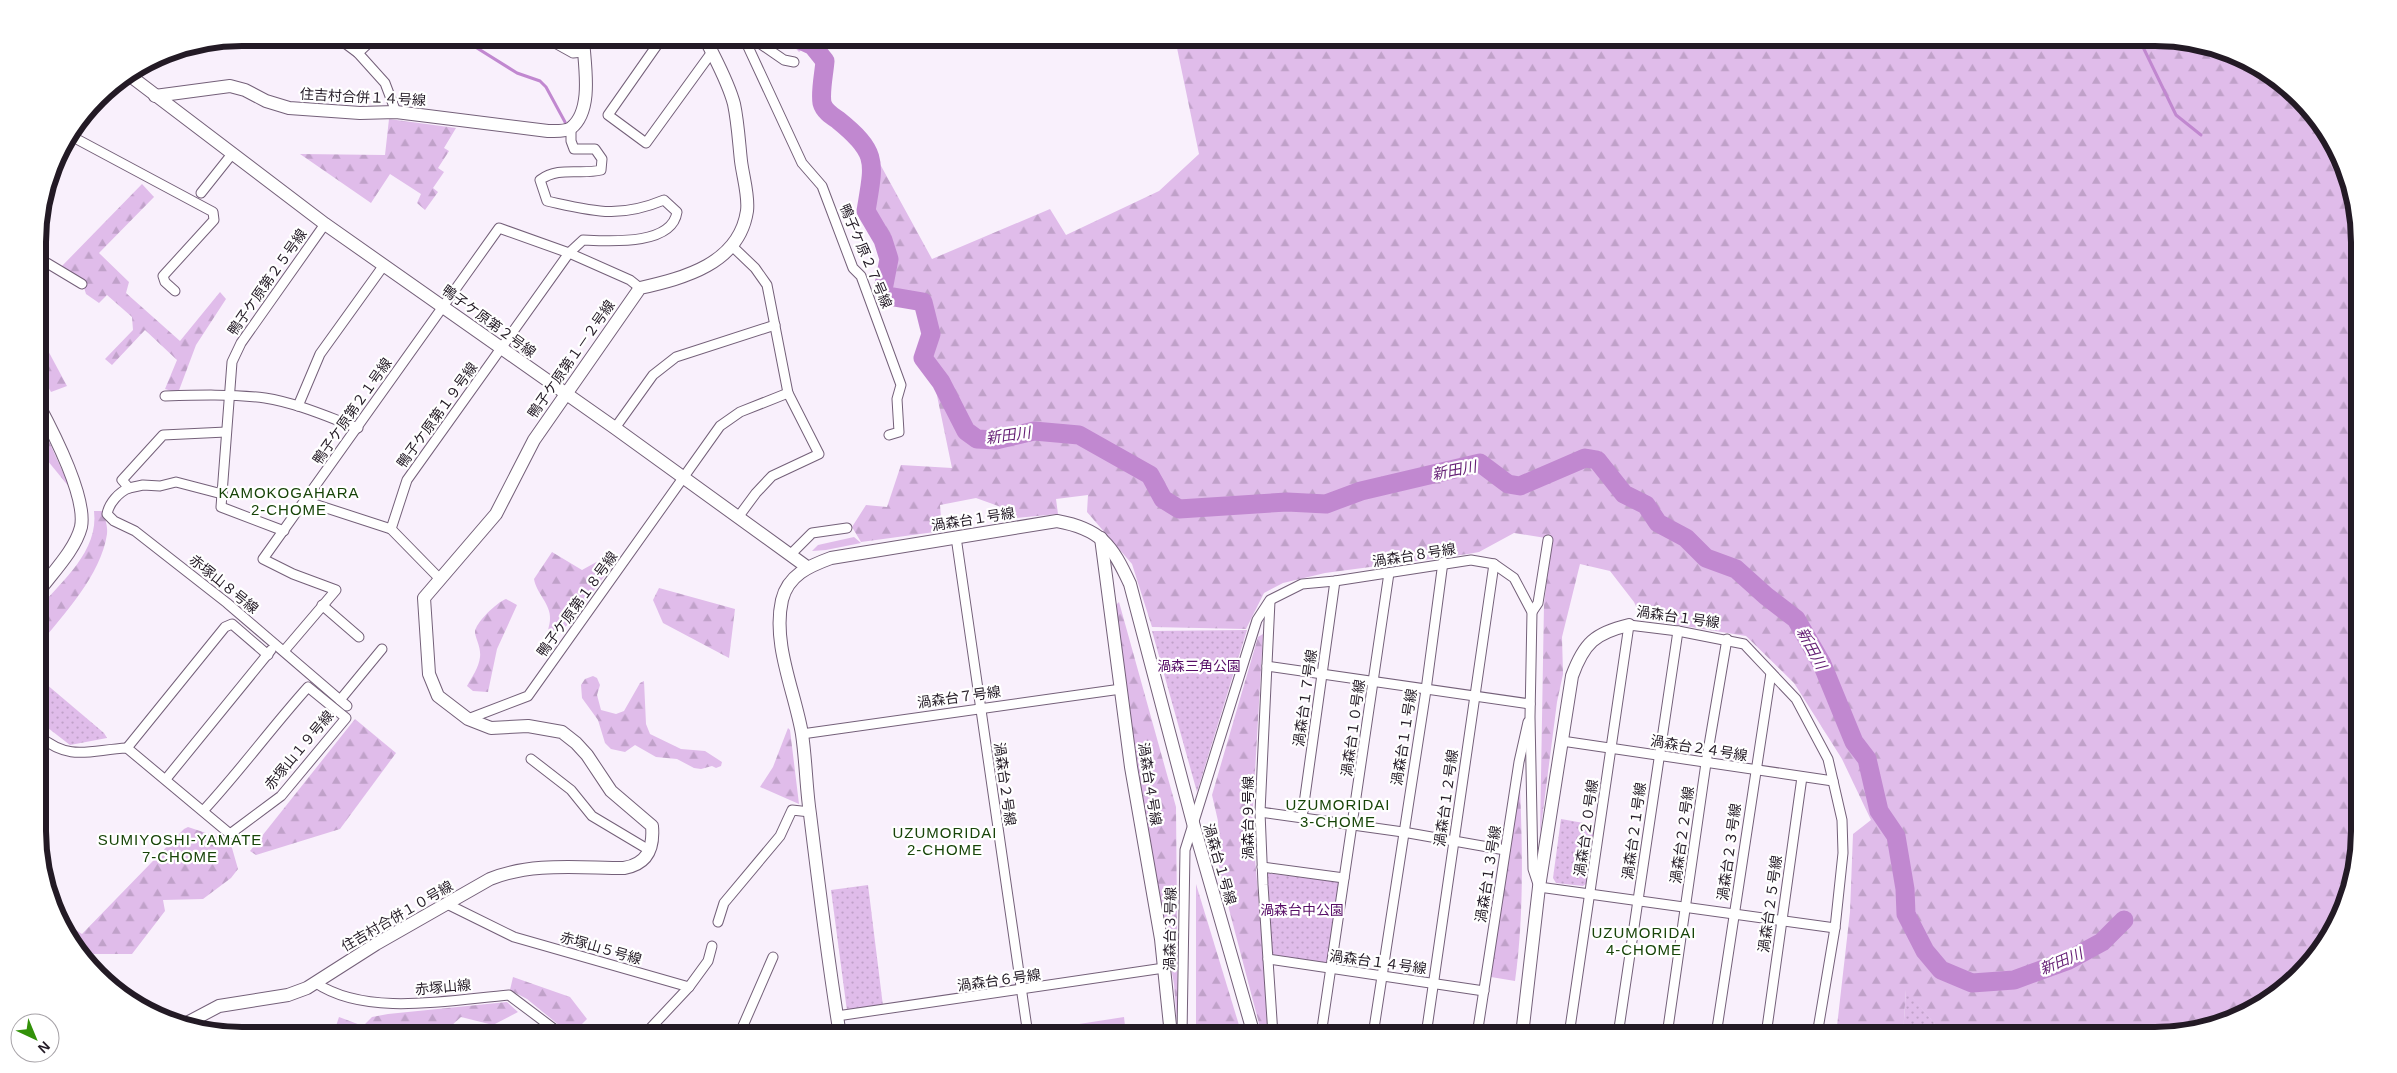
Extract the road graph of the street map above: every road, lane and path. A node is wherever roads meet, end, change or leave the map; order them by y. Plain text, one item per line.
1 (349, 46) edge
2 (365, 46) edge
3 (560, 46) edge
4 (584, 46) edge
5 (656, 46) edge
6 (709, 46) edge
7 (748, 46) edge
8 (764, 46) edge
9 (584, 52) junction
10 (712, 52) junction
11 (358, 53) junction
12 (794, 62) dead end
13 (134, 79) edge
14 (155, 96) junction
15 (396, 112) junction
16 (571, 128) junction
17 (76, 139) edge
18 (232, 154) junction
19 (201, 193) dead end
20 (325, 224) junction
21 (732, 246) junction
22 (569, 253) junction
23 (46, 263) edge
24 (384, 265) junction
25 (82, 284) dead end
26 (640, 288) junction
27 (175, 291) dead end
28 (443, 306) junction
29 (776, 324) junction
30 (502, 348) junction
31 (564, 393) junction
32 (788, 393) junction
33 (229, 395) junction
34 (165, 396) dead end
35 (298, 406) junction
36 (46, 421) edge
37 (358, 428) junction
38 (615, 428) junction
39 (226, 432) junction
40 (890, 435) dead end
41 (684, 477) junction
42 (130, 488) junction
43 (222, 494) junction
44 (305, 501) junction
45 (739, 516) junction
46 (847, 528) dead end
47 (391, 529) junction
48 (284, 531) junction
49 (956, 537) junction
50 (1101, 537) junction
51 (1548, 540) dead end
52 (791, 554) junction
53 (1442, 562) junction
54 (1494, 564) junction
55 (807, 567) junction
56 (1389, 573) junction
57 (439, 578) junction
58 (1335, 581) junction
59 (46, 582) edge
60 (1270, 600) junction
61 (322, 606) junction
62 (1532, 612) junction
63 (1629, 625) junction
64 (1678, 631) junction
65 (360, 637) dead end
66 (1727, 639) junction
67 (275, 644) junction
68 (382, 649) dead end
69 (284, 651) junction
70 (268, 655) junction
71 (1267, 666) junction
72 (1771, 673) junction
73 (1322, 674) junction
74 (1373, 682) junction
75 (1121, 689) junction
76 (1426, 690) junction
77 (1475, 697) junction
78 (1530, 704) junction
79 (980, 708) junction
80 (1530, 717) junction
81 (468, 719) junction
82 (802, 734) junction
83 (1562, 741) junction
84 (46, 742) edge
85 (127, 748) junction
86 (1612, 748) junction
87 (1659, 756) junction
88 (531, 759) dead end
89 (1706, 764) junction
90 (1755, 771) junction
91 (1802, 777) junction
92 (166, 779) junction
93 (1833, 781) junction
94 (203, 811) junction
95 (810, 812) junction
96 (1260, 812) junction
97 (1302, 818) junction
98 (1192, 824) junction
99 (1352, 826) junction
100 (1403, 832) junction
101 (1454, 841) junction
102 (649, 850) junction
103 (1505, 850) junction
104 (1262, 867) junction
105 (1344, 878) junction
106 (1539, 886) junction
107 (1590, 893) junction
108 (1638, 900) junction
109 (447, 904) junction
110 (1686, 907) junction
111 (1734, 914) junction
112 (1781, 921) junction
113 (718, 922) dead end
114 (1835, 928) junction
115 (712, 946) dead end
116 (773, 957) dead end
117 (1268, 959) junction
118 (1164, 968) junction
119 (1330, 969) junction
120 (1382, 977) junction
121 (316, 983) junction
122 (1434, 984) junction
123 (689, 988) junction
124 (1021, 991) junction
125 (1484, 991) junction
126 (837, 1016) junction
127 (192, 1020) edge
128 (551, 1027) edge
129 (652, 1027) edge
130 (742, 1027) edge
131 (839, 1027) edge
132 (1027, 1027) edge
133 (1170, 1027) edge
134 (1182, 1027) edge
135 (1252, 1027) edge
136 (1272, 1027) edge
137 (1322, 1027) edge
138 (1374, 1027) edge
139 (1427, 1027) edge
140 (1478, 1027) edge
141 (1523, 1027) edge
142 (1570, 1027) edge
143 (1619, 1027) edge
144 (1668, 1027) edge
145 (1717, 1027) edge
146 (1767, 1027) edge
147 (1818, 1027) edge

1 - 11 street
2 - 11 street
3 - 9 street
4 - 9 street
5 - 10 street
6 - 10 street
7 - 40 street, 鴨子ケ原２７号線
8 - 12 street
9 - 16 street
10 - 21 street
11 - 15 street
13 - 14 street
14 - 15 street, 住吉村合併１４号線
14 - 18 street, 鴨子ケ原第２号線
15 - 16 street, 住吉村合併１４号線
16 - 22 street
17 - 27 street
18 - 19 street
18 - 20 street, 鴨子ケ原第２号線
20 - 24 street, 鴨子ケ原第２号線
20 - 33 street, 鴨子ケ原第２５号線
21 - 26 street
21 - 29 street
22 - 26 street
22 - 28 street, 鴨子ケ原第２１号線
22 - 30 street, 鴨子ケ原第１９号線
23 - 25 street
24 - 28 street, 鴨子ケ原第２号線
24 - 35 street
26 - 31 street, 鴨子ケ原第１－２号線
28 - 30 street, 鴨子ケ原第２号線
28 - 37 street, 鴨子ケ原第２１号線
29 - 32 street
29 - 38 street
30 - 31 street, 鴨子ケ原第２号線
30 - 47 street, 鴨子ケ原第１９号線
31 - 38 street, 鴨子ケ原第２号線
31 - 57 street, 鴨子ケ原第１－２号線
32 - 41 street, 鴨子ケ原第１８号線
32 - 45 street
33 - 34 street
33 - 35 street
33 - 39 street, 鴨子ケ原第２５号線
35 - 37 street
36 - 59 street
37 - 44 street, 鴨子ケ原第２１号線
38 - 41 street, 鴨子ケ原第２号線
39 - 42 street
39 - 43 street, 鴨子ケ原第２５号線
41 - 45 street, 鴨子ケ原第２号線
41 - 81 street, 鴨子ケ原第１８号線
42 - 43 street
42 - 67 street, 赤塚山８号線
43 - 48 street, 鴨子ケ原第２５号線
44 - 47 street
44 - 48 street, 鴨子ケ原第２１号線
45 - 52 street, 鴨子ケ原第２号線
46 - 52 street
47 - 57 street
48 - 61 street, 鴨子ケ原第２１号線
49 - 50 street, 渦森台１号線
49 - 55 street, 渦森台１号線
49 - 79 street, 渦森台２号線
50 - 75 street, 渦森台４号線
50 - 98 street, 渦森台１号線
51 - 62 street
52 - 55 street, 鴨子ケ原第２号線
53 - 54 street, 渦森台８号線
53 - 56 street, 渦森台８号線
53 - 76 street, 渦森台１１号線
54 - 62 street, 渦森台８号線
54 - 77 street, 渦森台１２号線
55 - 82 street, 渦森台１号線
56 - 58 street, 渦森台８号線
56 - 74 street, 渦森台１０号線
57 - 81 street, 鴨子ケ原第１－２号線
58 - 60 street, 渦森台８号線
58 - 73 street, 渦森台１７号線
60 - 71 street, 渦森台９号線
60 - 98 street
61 - 65 street
61 - 69 street
62 - 78 street, 渦森台８号線
63 - 64 street, 渦森台１号線
63 - 83 street, 渦森台１号線
63 - 86 street, 渦森台２０号線
64 - 66 street, 渦森台１号線
64 - 87 street, 渦森台２１号線
66 - 72 street, 渦森台１号線
66 - 89 street, 渦森台２２号線
67 - 69 street, 赤塚山８号線
67 - 70 street
68 - 69 street, 赤塚山８号線
70 - 85 street
70 - 92 street
71 - 73 street
71 - 96 street, 渦森台９号線
72 - 90 street, 渦森台２３号線
72 - 93 street, 渦森台１号線
73 - 74 street
73 - 97 street, 渦森台１７号線
74 - 76 street
74 - 99 street, 渦森台１０号線
75 - 79 street, 渦森台７号線
75 - 118 street, 渦森台４号線
76 - 77 street
76 - 100 street, 渦森台１１号線
77 - 78 street
77 - 101 street, 渦森台１２号線
78 - 80 street, 渦森台８号線
79 - 82 street, 渦森台７号線
79 - 124 street, 渦森台２号線
80 - 103 street, 渦森台１３号線
80 - 106 street, 渦森台８号線
81 - 102 street, 鴨子ケ原第１－２号線
82 - 95 street, 渦森台１号線
83 - 86 street, 渦森台２４号線
83 - 106 street, 渦森台１号線
84 - 85 street
85 - 92 street, 赤塚山１９号線
86 - 87 street, 渦森台２４号線
86 - 107 street, 渦森台２０号線
87 - 89 street, 渦森台２４号線
87 - 108 street, 渦森台２１号線
88 - 102 street
89 - 90 street, 渦森台２４号線
89 - 110 street, 渦森台２２号線
90 - 91 street, 渦森台２４号線
90 - 111 street, 渦森台２３号線
91 - 93 street, 渦森台２４号線
91 - 112 street, 渦森台２５号線
92 - 94 street, 赤塚山１９号線
93 - 114 street, 渦森台１号線
94 - 94 street, 赤塚山１９号線
95 - 113 street
95 - 126 street, 渦森台１号線
96 - 97 street
96 - 104 street, 渦森台９号線
97 - 99 street
98 - 134 street, 渦森台３号線
98 - 135 street, 渦森台１号線
99 - 100 street
99 - 105 street, 渦森台１０号線
100 - 101 street
100 - 120 street, 渦森台１１号線
101 - 103 street
101 - 122 street, 渦森台１２号線
102 - 109 street, 住吉村合併１０号線
103 - 125 street, 渦森台１３号線
104 - 105 street
104 - 117 street, 渦森台９号線
105 - 119 street, 渦森台１０号線
106 - 107 street
106 - 141 street, 渦森台１号線
107 - 108 street
107 - 142 street, 渦森台２０号線
108 - 110 street
108 - 143 street, 渦森台２１号線
109 - 121 street, 住吉村合併１０号線
109 - 123 street, 赤塚山５号線
110 - 111 street
110 - 144 street, 渦森台２２号線
111 - 112 street
111 - 145 street, 渦森台２３号線
112 - 114 street
112 - 146 street, 渦森台２５号線
114 - 147 street, 渦森台１号線
115 - 123 street
116 - 130 street
117 - 119 street, 渦森台１４号線
117 - 136 street, 渦森台９号線
118 - 124 street, 渦森台６号線
118 - 133 street, 渦森台４号線
119 - 120 street, 渦森台１４号線
119 - 137 street, 渦森台１０号線
120 - 122 street, 渦森台１４号線
120 - 138 street, 渦森台１１号線
121 - 127 street, 住吉村合併１０号線
121 - 128 street, 赤塚山線
122 - 125 street, 渦森台１４号線
122 - 139 street, 渦森台１２号線
123 - 129 street
124 - 126 street, 渦森台６号線
124 - 132 street, 渦森台２号線
125 - 140 street, 渦森台１３号線
126 - 131 street, 渦森台１号線

